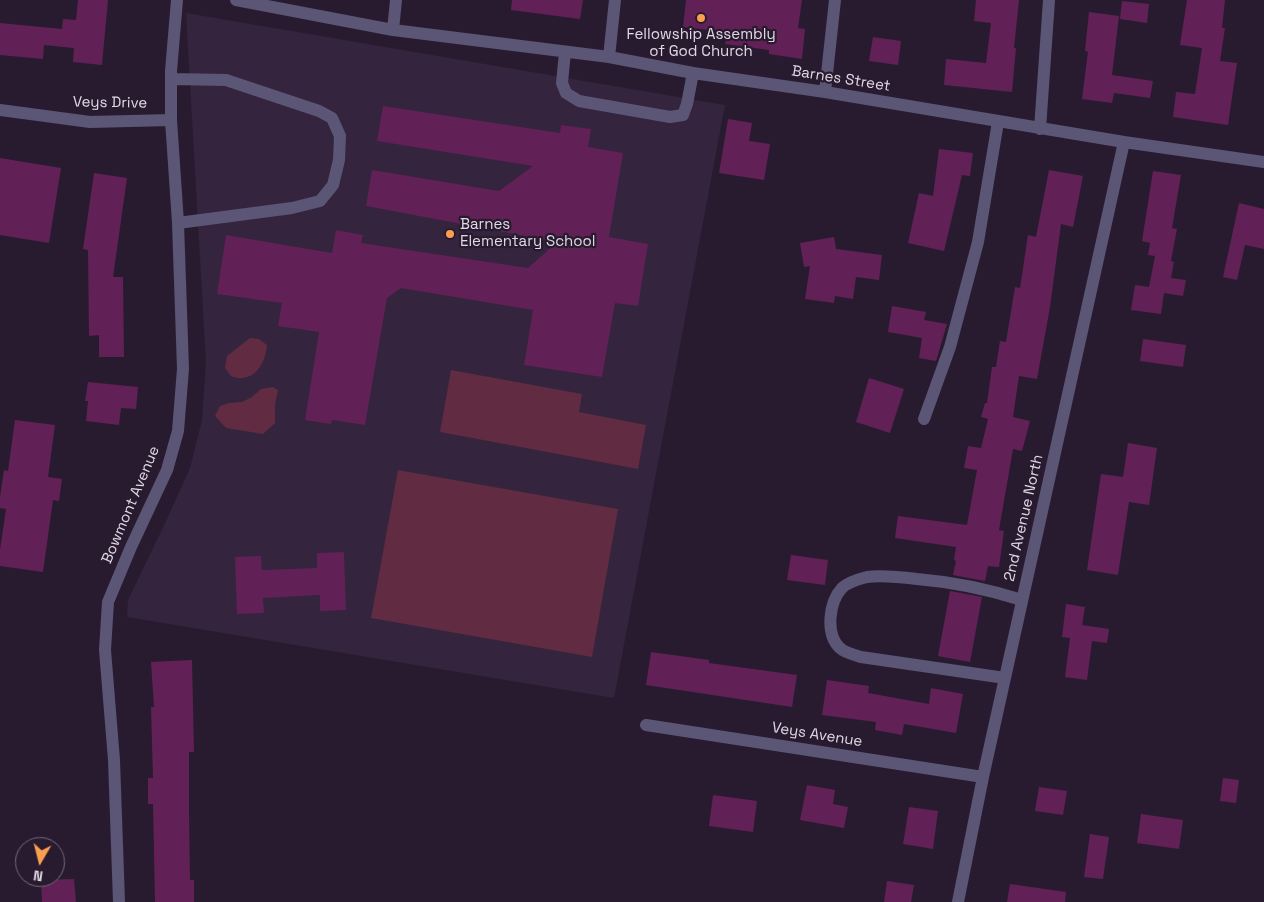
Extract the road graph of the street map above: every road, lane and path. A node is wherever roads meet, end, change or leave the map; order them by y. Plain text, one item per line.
1 (177, 0) edge
2 (236, 0) edge
3 (396, 0) edge
4 (615, 0) edge
5 (835, 0) edge
6 (1050, 0) edge
7 (393, 30) junction
8 (565, 52) junction
9 (609, 57) junction
10 (693, 73) junction
11 (171, 75) junction
12 (825, 92) junction
13 (0, 110) edge
14 (171, 120) junction
15 (998, 122) junction
16 (1040, 129) junction
17 (1124, 142) junction
18 (1264, 159) edge
19 (178, 222) junction
20 (924, 419) dead end
21 (1022, 600) junction
22 (1005, 678) junction
23 (646, 725) dead end
24 (983, 777) junction
25 (119, 902) edge
26 (958, 902) edge

1 - 11 street
2 - 7 street, Barnes Street
3 - 7 street
4 - 9 street
5 - 12 street
6 - 16 street
7 - 8 street, Barnes Street
8 - 9 street, Barnes Street
8 - 10 street
9 - 10 street, Barnes Street
10 - 12 street, Barnes Street
11 - 14 street
11 - 19 street
12 - 15 street, Barnes Street
13 - 14 street, Veys Drive
14 - 19 street, Bowmont Avenue
15 - 16 street, Barnes Street
15 - 20 street
16 - 17 street, Barnes Street
17 - 18 street, Barnes Street
17 - 21 street, 2nd Avenue North
19 - 25 street, Bowmont Avenue
21 - 22 street, 2nd Avenue North
21 - 22 street
22 - 24 street, 2nd Avenue North
23 - 24 street, Veys Avenue
24 - 26 street, 2nd Avenue North

